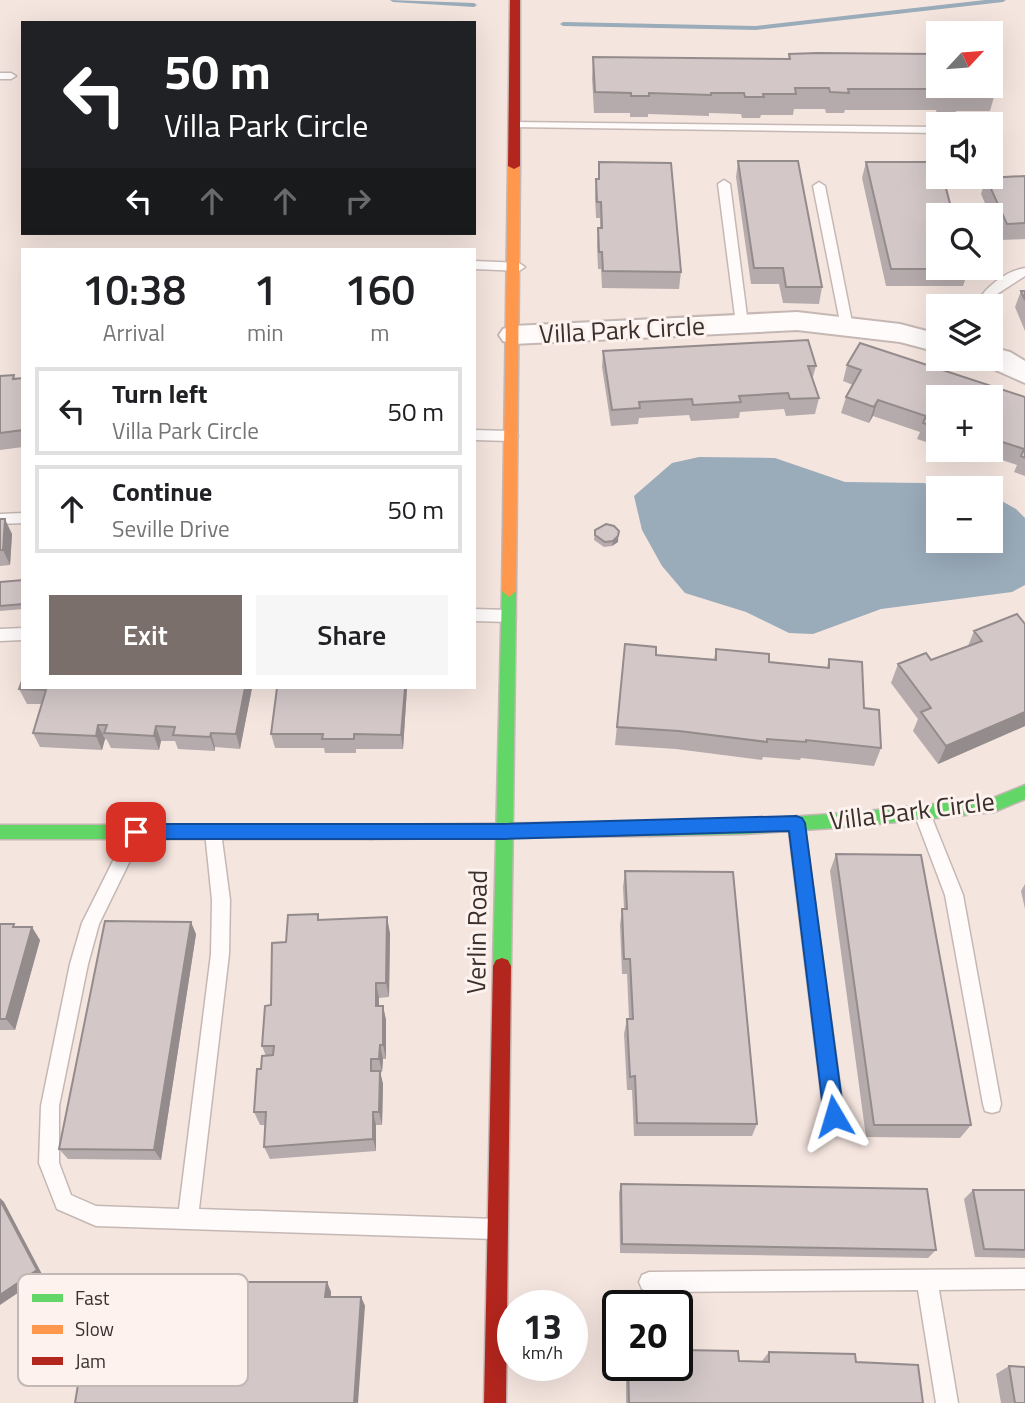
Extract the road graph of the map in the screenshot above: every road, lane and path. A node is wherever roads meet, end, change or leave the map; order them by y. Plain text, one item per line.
1 (515, 0) edge
2 (515, 125) junction
3 (926, 130) edge
4 (724, 184) dead end
5 (819, 186) dead end
6 (476, 265) edge
7 (516, 267) junction
8 (1025, 272) edge
9 (989, 294) edge
10 (742, 324) junction
11 (847, 327) junction
12 (513, 335) junction
13 (926, 340) edge
14 (1003, 361) edge
15 (1025, 373) edge
16 (476, 435) edge
17 (511, 436) junction
18 (21, 517) edge
19 (0, 519) edge
20 (476, 615) edge
21 (508, 616) junction
22 (21, 635) edge
23 (1, 640) edge
24 (1025, 792) edge
25 (922, 813) junction
26 (796, 823) junction
27 (0, 832) edge
28 (136, 832) junction
29 (214, 832) junction
30 (503, 832) junction
31 (992, 1104) dead end
32 (834, 1116) dead end
33 (188, 1219) junction
34 (497, 1229) junction
35 (1025, 1279) edge
36 (927, 1280) junction
37 (649, 1282) dead end
38 (495, 1403) edge
39 (947, 1403) edge

1 - 2 street, Verlin Road
2 - 3 lane
2 - 7 street, Verlin Road
4 - 10 lane
5 - 11 lane
6 - 7 lane
7 - 12 street, Verlin Road
8 - 9 lane
10 - 11 street, Villa Park Circle
10 - 12 street, Villa Park Circle
11 - 13 street, Villa Park Circle
12 - 17 street, Verlin Road
14 - 15 street
16 - 17 lane
17 - 21 street, Verlin Road
18 - 19 lane
20 - 21 lane
21 - 30 street, Verlin Road
22 - 23 lane
24 - 25 street, Villa Park Circle
25 - 26 street, Villa Park Circle
25 - 31 lane
26 - 30 street, Villa Park Circle
26 - 32 lane
27 - 28 street, Villa Park Circle
28 - 29 street, Villa Park Circle
28 - 33 lane
29 - 30 street, Villa Park Circle
29 - 33 lane
30 - 34 street, Verlin Road
33 - 34 lane
34 - 38 street, Verlin Road
35 - 36 lane
36 - 37 lane
36 - 39 lane

